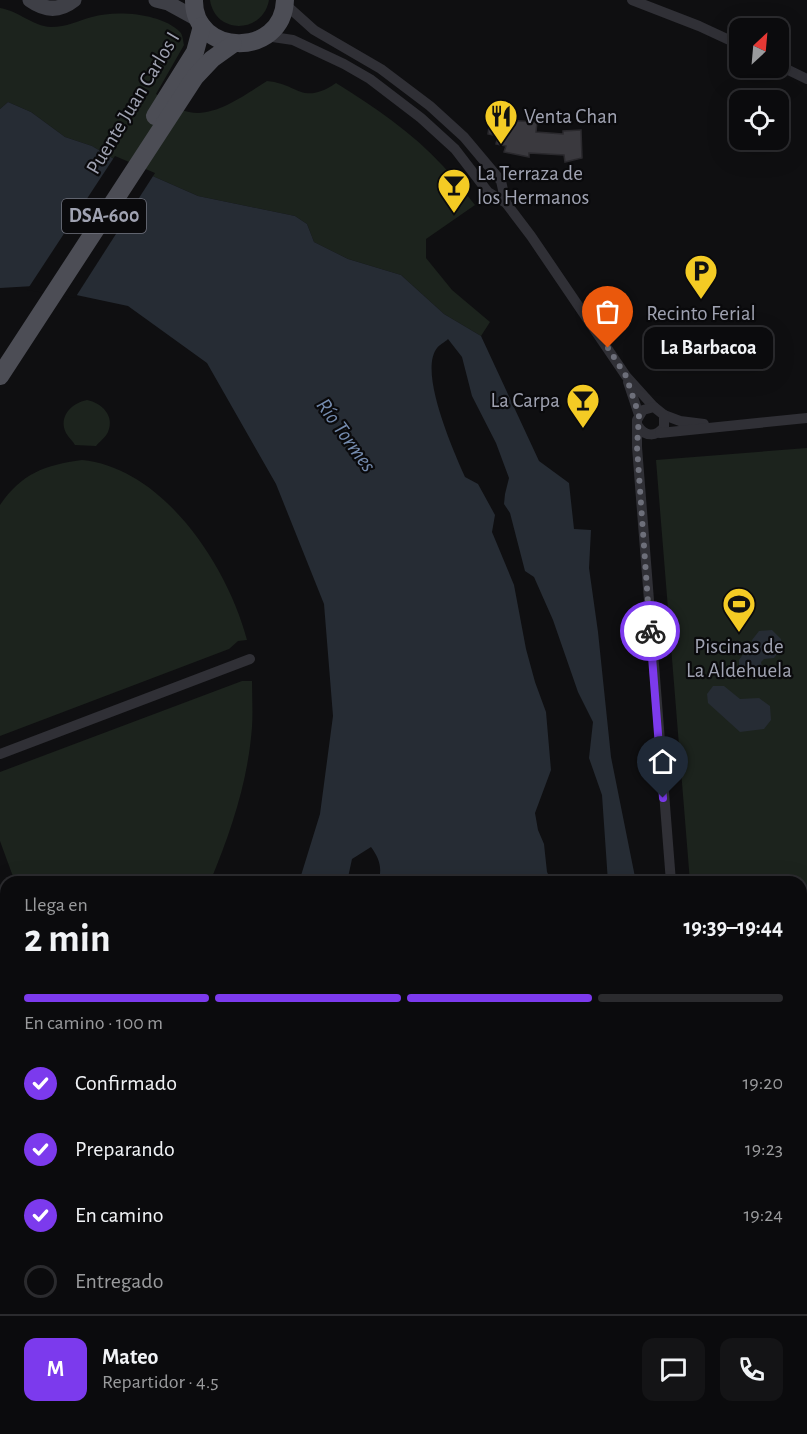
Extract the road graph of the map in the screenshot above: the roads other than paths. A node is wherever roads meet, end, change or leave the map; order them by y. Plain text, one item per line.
1 (29, 0) edge
2 (74, 0) edge
3 (156, 0) edge
4 (194, 0) edge
5 (632, 0) edge
6 (286, 2) edge
7 (200, 23) junction
8 (266, 36) junction
9 (729, 40) edge
10 (233, 44) junction
11 (789, 70) edge
12 (807, 79) edge
13 (506, 203) junction
14 (0, 354) edge
15 (0, 376) edge
16 (626, 376) junction
17 (654, 407) junction
18 (664, 415) junction
19 (807, 418) edge
20 (638, 420) junction
21 (716, 426) junction
22 (660, 433) junction
23 (250, 659) dead end
24 (0, 754) edge
25 (670, 876) edge

1 - 2 main road
3 - 7 main road
4 - 7 main road
5 - 9 street
6 - 8 main road
6 - 13 street
7 - 10 main road
7 - 14 main road, Puente Juan Carlos I / DSA-600
8 - 10 main road
8 - 13 street
10 - 15 main road, Puente Juan Carlos I / DSA-600
11 - 12 street
13 - 16 street
16 - 17 street
16 - 20 street
17 - 18 street
17 - 20 street
18 - 21 street
18 - 22 street
19 - 21 street
20 - 22 street
20 - 25 street
21 - 22 street
23 - 24 street

